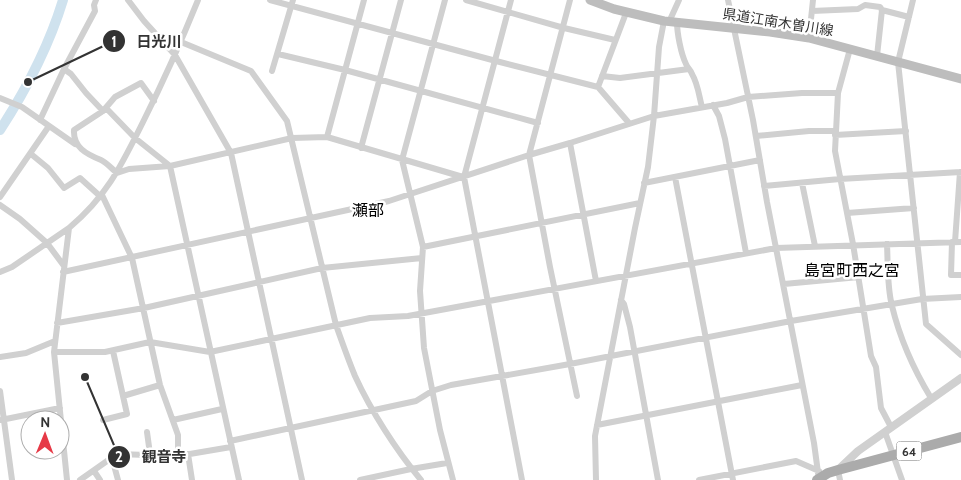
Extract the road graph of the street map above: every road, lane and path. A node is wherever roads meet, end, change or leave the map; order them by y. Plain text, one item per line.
1 (96, 0) edge
2 (128, 0) edge
3 (198, 0) edge
4 (270, 0) edge
5 (364, 0) edge
6 (401, 0) edge
7 (444, 0) edge
8 (466, 0) edge
9 (511, 0) edge
10 (570, 0) edge
11 (590, 0) edge
12 (679, 0) edge
13 (728, 0) edge
14 (813, 0) edge
15 (912, 0) edge
16 (292, 3) edge
17 (865, 3) edge
18 (882, 10) junction
19 (508, 11) junction
20 (812, 11) junction
21 (626, 13) junction
22 (909, 17) junction
23 (670, 22) junction
24 (357, 23) junction
25 (564, 28) junction
26 (733, 28) junction
27 (392, 32) junction
28 (809, 38) junction
29 (615, 40) junction
30 (181, 42) junction
31 (434, 44) junction
32 (850, 49) junction
33 (278, 54) junction
34 (175, 55) junction
35 (877, 56) junction
36 (496, 61) junction
37 (898, 62) junction
38 (64, 69) junction
39 (689, 69) junction
40 (344, 70) junction
41 (272, 71) dead end
42 (551, 74) junction
43 (656, 74) junction
44 (602, 76) junction
45 (961, 79) edge
46 (379, 80) junction
47 (598, 87) junction
48 (420, 91) junction
49 (838, 93) junction
50 (748, 97) junction
51 (0, 98) edge
52 (154, 101) junction
53 (713, 106) junction
54 (702, 107) junction
55 (483, 108) junction
56 (105, 109) junction
57 (654, 116) junction
58 (40, 120) junction
59 (538, 123) junction
60 (629, 123) junction
61 (49, 126) junction
62 (906, 131) junction
63 (835, 133) junction
64 (756, 136) junction
65 (326, 137) junction
66 (135, 138) junction
67 (292, 138) junction
68 (570, 143) junction
69 (75, 144) junction
70 (361, 148) junction
71 (231, 153) junction
72 (31, 154) junction
73 (529, 155) junction
74 (402, 160) junction
75 (760, 160) junction
76 (170, 166) junction
77 (730, 166) junction
78 (960, 172) edge
79 (116, 173) junction
80 (911, 175) junction
81 (464, 177) junction
82 (675, 177) junction
83 (840, 179) junction
84 (644, 183) junction
85 (802, 183) junction
86 (764, 186) junction
87 (410, 195) junction
88 (101, 196) junction
89 (0, 197) edge
90 (640, 203) junction
91 (0, 205) edge
92 (914, 208) junction
93 (847, 213) junction
94 (583, 215) junction
95 (312, 219) junction
96 (542, 224) junction
97 (69, 228) junction
98 (248, 232) junction
99 (475, 237) junction
100 (956, 242) edge
101 (47, 243) junction
102 (918, 243) junction
103 (853, 244) junction
104 (886, 244) junction
105 (187, 246) junction
106 (815, 246) junction
107 (423, 247) junction
108 (776, 248) junction
109 (746, 253) junction
110 (132, 258) junction
111 (422, 258) junction
112 (692, 263) junction
113 (322, 268) junction
114 (63, 269) junction
115 (0, 272) edge
116 (961, 275) edge
117 (626, 276) junction
118 (858, 278) junction
119 (596, 281) junction
120 (260, 283) junction
121 (784, 284) junction
122 (554, 289) junction
123 (198, 296) junction
124 (961, 297) edge
125 (922, 299) junction
126 (621, 300) junction
127 (487, 302) junction
128 (892, 305) junction
129 (144, 308) junction
130 (864, 310) junction
131 (421, 314) junction
132 (791, 321) junction
133 (58, 323) junction
134 (336, 325) junction
135 (706, 336) junction
136 (272, 340) junction
137 (55, 341) junction
138 (150, 342) junction
139 (634, 350) junction
140 (113, 351) junction
141 (54, 352) junction
142 (210, 352) junction
143 (611, 355) junction
144 (961, 355) edge
145 (0, 357) edge
146 (570, 364) junction
147 (502, 376) junction
148 (961, 378) edge
149 (160, 385) junction
150 (802, 385) junction
151 (0, 391) edge
152 (432, 391) junction
153 (123, 396) junction
154 (577, 396) dead end
155 (931, 398) junction
156 (718, 401) junction
157 (60, 408) junction
158 (222, 409) junction
159 (373, 409) junction
160 (646, 416) junction
161 (2, 420) edge
162 (103, 420) dead end
163 (173, 420) junction
164 (597, 425) junction
165 (291, 427) junction
166 (888, 430) junction
167 (147, 432) dead end
168 (961, 437) edge
169 (230, 444) junction
170 (150, 454) junction
171 (188, 454) junction
172 (893, 455) junction
173 (178, 456) junction
174 (112, 458) junction
175 (447, 463) junction
176 (411, 469) junction
177 (94, 472) junction
178 (839, 475) edge
179 (384, 477) edge
180 (733, 477) edge
181 (819, 478) edge
182 (595, 479) edge
183 (12, 480) edge
184 (68, 480) edge
185 (80, 480) edge
186 (100, 480) edge
187 (118, 480) edge
188 (192, 480) edge
189 (239, 480) edge
190 (302, 480) edge
191 (360, 480) edge
192 (421, 480) edge
193 (453, 480) edge
194 (522, 480) edge
195 (658, 480) edge
196 (699, 480) edge
197 (902, 480) edge

1 - 38 street
2 - 34 street
3 - 30 street
4 - 16 street
5 - 24 street
6 - 27 street
7 - 31 street
8 - 19 street
9 - 19 street
10 - 25 street
11 - 21 main road, 県道江南木曽川線
12 - 23 street
13 - 26 street
14 - 20 street
15 - 22 street
16 - 24 street
16 - 33 street
17 - 18 street
17 - 20 street
18 - 22 street
18 - 35 street
19 - 25 street
19 - 36 street
20 - 28 street
21 - 23 main road, 県道江南木曽川線
21 - 29 street
22 - 37 street
23 - 26 main road, 県道江南木曽川線
23 - 39 street
23 - 43 street
24 - 27 street
24 - 40 street
25 - 29 street
25 - 42 street
26 - 28 main road, 県道江南木曽川線
26 - 50 street
27 - 31 street
27 - 46 street
28 - 32 main road, 県道江南木曽川線
29 - 44 street
30 - 34 street
30 - 67 street
31 - 36 street
31 - 48 street
32 - 35 main road, 県道江南木曽川線
32 - 49 street
33 - 40 street
33 - 41 street
34 - 52 street
34 - 71 street
35 - 37 main road, 県道江南木曽川線
36 - 42 street
36 - 55 street
37 - 45 main road, 県道江南木曽川線
37 - 62 street
38 - 56 street
38 - 58 street
39 - 43 street
39 - 54 street
40 - 46 street
40 - 65 street
42 - 47 street
42 - 59 street
43 - 44 street
43 - 57 street
44 - 47 street
46 - 48 street
46 - 70 street
47 - 60 street
48 - 55 street
48 - 74 street
49 - 50 street
49 - 63 street
50 - 53 street
50 - 64 street
51 - 58 street
52 - 56 street
52 - 66 street
53 - 54 street
53 - 77 street
54 - 57 street
55 - 59 street
55 - 81 street
56 - 66 street
56 - 69 street
57 - 60 street
57 - 84 street
58 - 61 street
59 - 73 street
60 - 68 street
61 - 69 street
61 - 72 street
62 - 63 street
62 - 80 street
63 - 64 street
63 - 83 street
64 - 75 street
65 - 67 street
65 - 70 street
66 - 76 street
66 - 79 street
67 - 71 street
67 - 95 street
68 - 73 street
68 - 94 street
69 - 79 street
70 - 74 street
71 - 76 street
71 - 98 street
72 - 88 street
72 - 89 street
73 - 81 street
73 - 96 street
74 - 81 street
74 - 87 street
75 - 77 street
75 - 86 street
76 - 79 street
76 - 105 street
77 - 82 street
77 - 109 street
78 - 80 street
78 - 100 street
79 - 88 street
80 - 83 street
80 - 92 street
81 - 87 street
81 - 99 street
82 - 84 street
82 - 112 street
83 - 85 street
83 - 93 street
84 - 90 street
85 - 86 street
85 - 106 street
86 - 108 street
87 - 95 street
87 - 107 street
88 - 97 street
88 - 110 street
90 - 94 street
90 - 117 street
91 - 101 street
92 - 93 street
92 - 102 street
93 - 103 street
94 - 96 street
94 - 119 street
95 - 98 street
95 - 113 street
96 - 99 street
96 - 122 street
97 - 101 street
97 - 114 street
98 - 105 street
98 - 120 street
99 - 107 street
99 - 127 street
100 - 102 street
100 - 116 street
101 - 114 street
101 - 115 street
102 - 104 street
102 - 125 street
103 - 104 street
103 - 106 street
103 - 118 street
104 - 128 street
105 - 110 street
105 - 123 street
106 - 108 street
107 - 111 street
108 - 109 street
108 - 121 street
109 - 112 street
110 - 114 street
110 - 129 street
111 - 113 street
111 - 131 street
112 - 117 street
112 - 135 street
113 - 120 street
113 - 134 street
114 - 133 street
117 - 119 street
117 - 126 street
118 - 121 street
118 - 130 street
119 - 122 street
120 - 123 street
120 - 136 street
121 - 132 street
122 - 127 street
122 - 146 street
123 - 129 street
123 - 142 street
124 - 125 street
125 - 128 street
125 - 144 street
126 - 139 street
126 - 143 street
127 - 131 street
127 - 147 street
128 - 130 street
128 - 155 street
129 - 133 street
129 - 138 street
130 - 132 street
130 - 166 street
131 - 134 street
131 - 152 street
132 - 135 street
132 - 150 street
133 - 137 street
134 - 136 street
134 - 159 street
135 - 139 street
135 - 156 street
136 - 142 street
136 - 165 street
137 - 141 street
137 - 145 street
138 - 140 street
138 - 142 street
138 - 149 street
139 - 143 street
139 - 160 street
140 - 141 street
140 - 153 street
141 - 157 street
142 - 158 street
143 - 146 street
143 - 164 street
146 - 147 street
146 - 154 street
147 - 152 street
147 - 194 street
148 - 155 street
149 - 153 street
149 - 163 street
150 - 156 street
150 - 181 street
151 - 161 street
152 - 159 street
152 - 175 street
153 - 162 street
155 - 166 street
156 - 160 street
156 - 180 street
157 - 161 street
157 - 184 street
158 - 163 street
158 - 169 street
159 - 165 street
159 - 176 street
160 - 164 street
160 - 195 street
161 - 183 street
163 - 173 street
164 - 182 street
165 - 169 street
165 - 190 street
166 - 172 street
166 - 178 street
167 - 170 street
168 - 172 main road, 64
169 - 171 street
169 - 189 street
170 - 173 street
170 - 174 street
171 - 173 street
171 - 188 street
172 - 178 main road, 64
172 - 197 street
174 - 177 street
174 - 187 street
175 - 176 street
175 - 193 street
176 - 179 street
176 - 192 street
177 - 185 street
177 - 186 street
178 - 181 main road, 64
179 - 191 street
180 - 181 street
180 - 196 street

